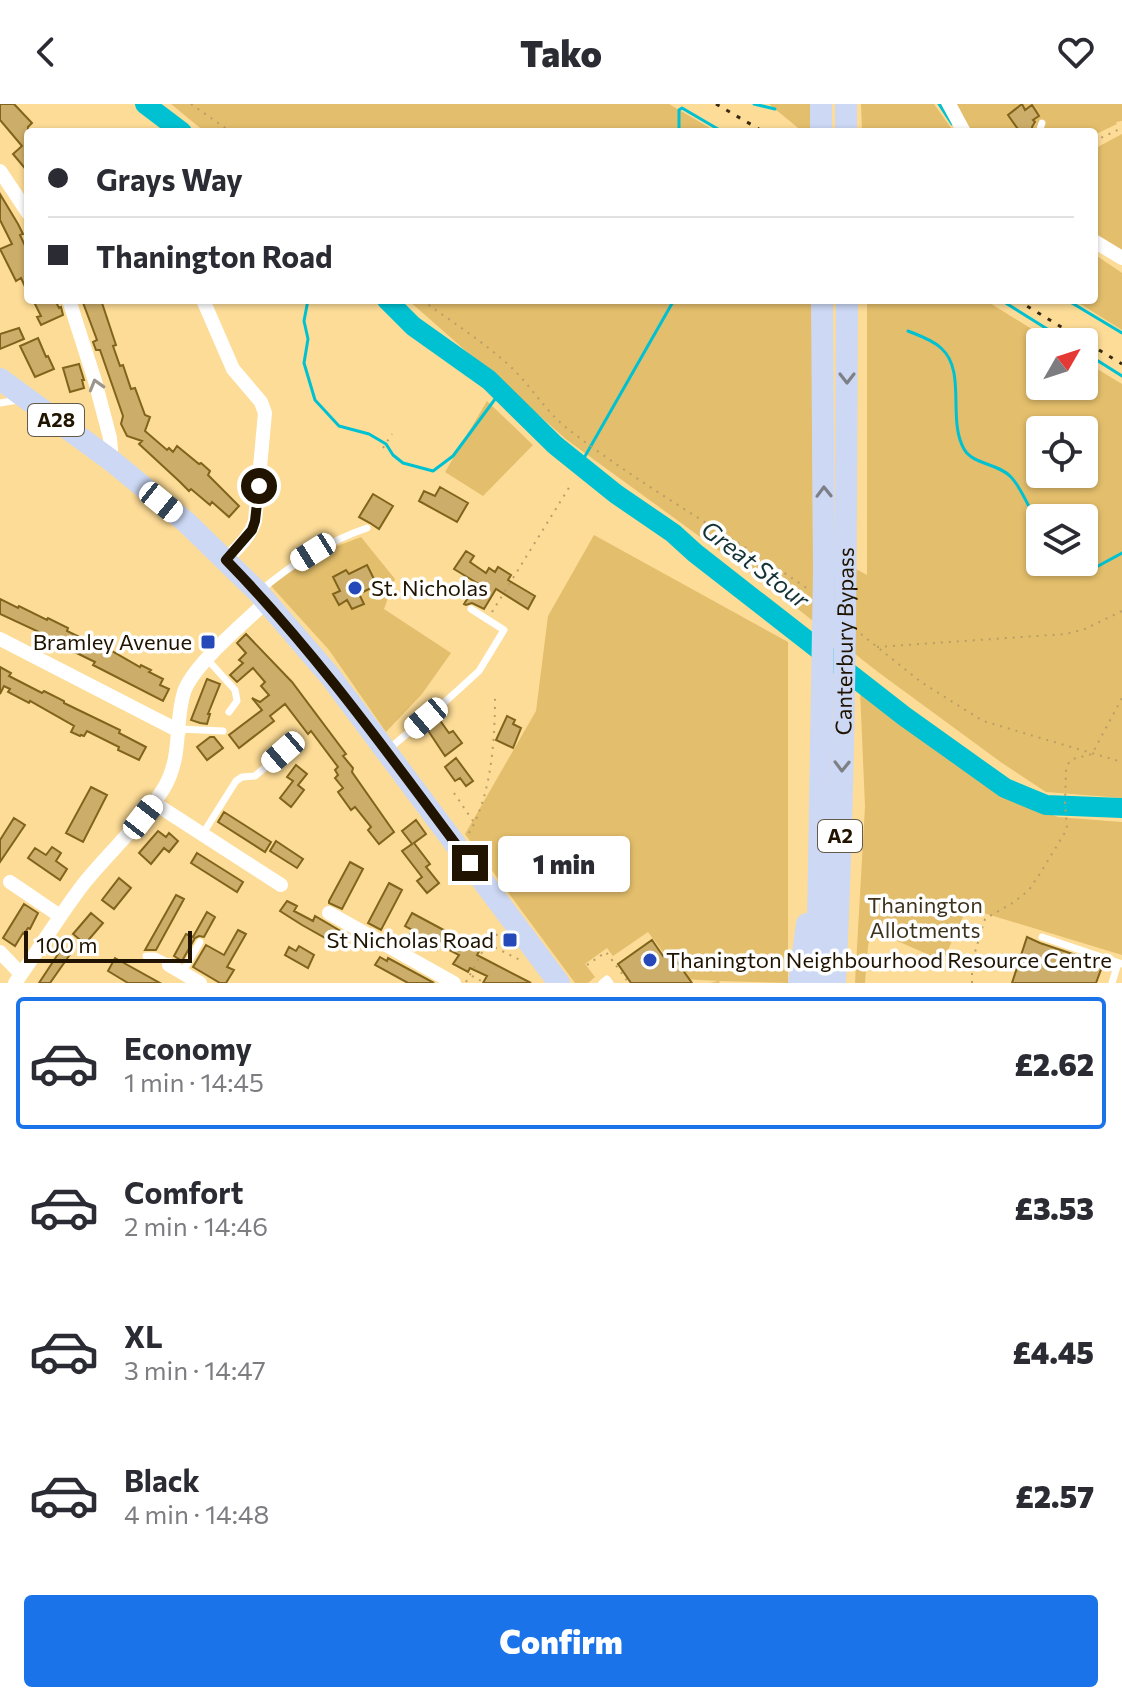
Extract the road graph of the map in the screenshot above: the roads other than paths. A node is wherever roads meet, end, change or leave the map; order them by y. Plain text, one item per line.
1 (821, 104) edge
2 (846, 104) edge
3 (949, 104) edge
4 (821, 128) edge
5 (846, 128) edge
6 (962, 128) edge
7 (0, 171) edge
8 (24, 207) edge
9 (1098, 243) edge
10 (1122, 258) edge
11 (70, 304) edge
12 (205, 304) edge
13 (822, 304) edge
14 (847, 304) edge
15 (0, 379) edge
16 (27, 399) junction
17 (0, 403) edge
18 (112, 461) junction
19 (367, 528) dead end
20 (226, 560) junction
21 (262, 597) junction
22 (471, 609) dead end
23 (0, 639) edge
24 (207, 659) junction
25 (229, 712) dead end
26 (179, 730) junction
27 (223, 731) dead end
28 (386, 751) junction
29 (283, 752) dead end
30 (154, 803) junction
31 (821, 816) junction
32 (202, 835) junction
33 (10, 882) dead end
34 (281, 885) dead end
35 (329, 913) dead end
36 (60, 916) junction
37 (1042, 937) dead end
38 (200, 942) dead end
39 (0, 952) edge
40 (146, 956) dead end
41 (1120, 964) edge
42 (169, 965) joint
43 (184, 977) edge
44 (18, 978) edge
45 (200, 983) edge
46 (454, 983) edge
47 (559, 983) edge
48 (602, 983) edge
49 (610, 983) edge
50 (799, 983) edge
51 (817, 983) edge
52 (835, 983) edge
53 (1112, 983) edge

1 - 4 highway
2 - 5 highway
3 - 6 street
7 - 8 street
9 - 10 street
18 -> 11 street
12 - 20 street
31 -> 13 highway, Canterbury Bypass / A2
14 -> 52 highway, Canterbury Bypass / A2
15 - 16 highway, A28
16 - 17 lane
16 - 18 highway, A28
18 - 20 highway, A28
19 - 21 lane
20 - 21 highway, A28
21 - 24 street
21 - 28 highway, A28
22 - 28 lane
23 - 26 street
24 - 25 lane
24 - 26 street
26 - 27 lane
26 - 30 street
28 - 47 highway, A28
29 - 32 lane
30 - 32 street
30 - 36 street
31 - 50 highway, A2
31 - 51 highway, Canterbury Bypass / A2
32 - 34 street
33 - 36 street
35 - 46 street
36 - 44 street
37 - 41 lane
38 - 43 lane
39 - 44 street
40 - 42 lane
41 - 53 lane
42 - 43 street
43 - 45 street
48 - 49 lane

